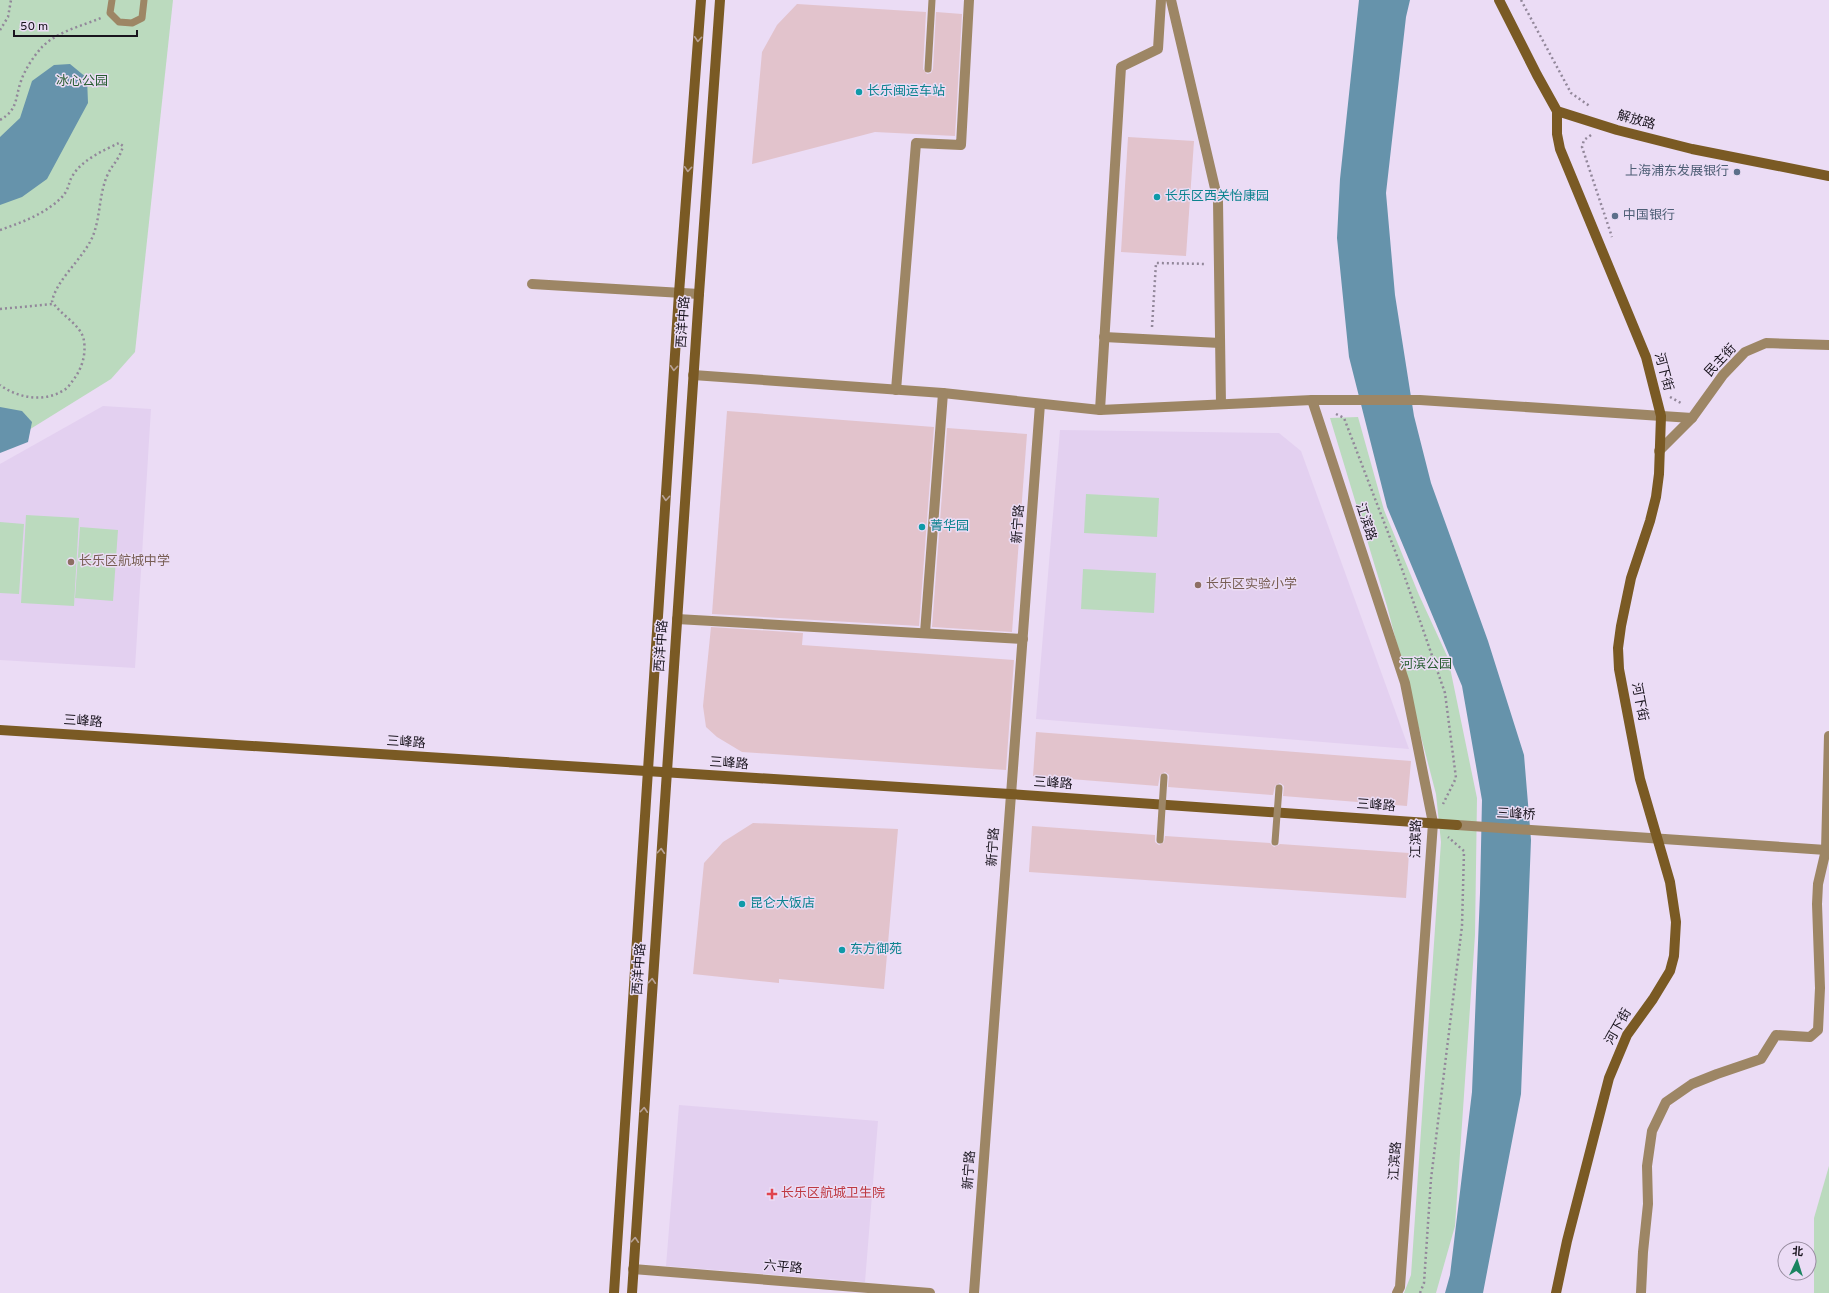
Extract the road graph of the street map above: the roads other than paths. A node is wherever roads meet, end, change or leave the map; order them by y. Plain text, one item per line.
1 (112, 0) edge
2 (144, 0) edge
3 (701, 0) edge
4 (720, 0) edge
5 (932, 0) edge
6 (970, 0) edge
7 (1161, 0) edge
8 (1171, 0) edge
9 (1498, 1) edge
10 (928, 69) dead end
11 (1557, 111) junction
12 (1829, 176) edge
13 (532, 284) dead end
14 (679, 293) junction
15 (699, 294) junction
16 (1104, 337) junction
17 (1220, 343) junction
18 (1829, 345) edge
19 (693, 375) junction
20 (896, 390) junction
21 (943, 393) junction
22 (1312, 400) junction
23 (1040, 404) junction
24 (1221, 404) junction
25 (1100, 410) junction
26 (1661, 416) junction
27 (1692, 418) junction
28 (1659, 451) junction
29 (677, 619) junction
30 (925, 633) junction
31 (1023, 639) junction
32 (0, 730) edge
33 (1829, 736) edge
34 (647, 772) junction
35 (666, 773) junction
36 (1164, 777) dead end
37 (1279, 788) dead end
38 (1010, 794) junction
39 (1433, 823) junction
40 (1457, 825) joint
41 (1657, 839) junction
42 (1160, 840) dead end
43 (1275, 842) dead end
44 (1827, 848) edge
45 (633, 1269) junction
46 (873, 1291) edge
47 (614, 1293) edge
48 (632, 1293) edge
49 (930, 1293) edge
50 (974, 1293) edge
51 (1397, 1293) edge
52 (1556, 1293) edge
53 (1641, 1293) edge

1 - 2 lane
3 -> 14 main road, 西洋中路
4 - 15 main road, 西洋中路
5 - 10 lane
6 - 20 street
7 - 16 street
8 - 17 street
9 - 11 main road
11 - 12 main road, 解放路
11 - 26 main road, 河下街
13 - 14 street
14 - 15 street
14 -> 34 main road, 西洋中路
15 - 19 main road, 西洋中路
16 - 17 street
16 - 25 street
17 - 24 street
18 - 27 street, 民主街
19 - 20 street
19 - 29 main road, 西洋中路
20 - 21 street
21 - 23 street
21 - 30 street
22 - 24 street
22 - 26 street
22 - 39 street, 江滨路
23 - 25 street
23 - 31 street, 新宁路
24 - 25 street
26 - 27 street
26 - 28 main road, 河下街
27 - 28 street, 民主街
28 - 41 main road, 河下街
29 - 30 street
29 - 35 main road, 西洋中路
30 - 31 street
31 - 38 street, 新宁路
32 - 34 main road, 三峰路
33 - 44 street
34 - 35 main road, 三峰路
34 - 47 main road, 西洋中路
35 - 38 main road, 三峰路
45 -> 35 main road, 西洋中路
36 - 42 lane, bridge
37 - 43 lane, bridge
38 - 39 main road, 三峰路
38 - 50 street, 新宁路
39 - 40 main road, 三峰路
39 - 51 street, 江滨路
40 - 41 street, 三峰桥
41 - 44 street, 三峰桥
41 - 52 main road, 河下街
44 - 53 street
45 - 46 street, 六平路
45 - 48 main road, 西洋中路
46 - 49 street, 六平路

